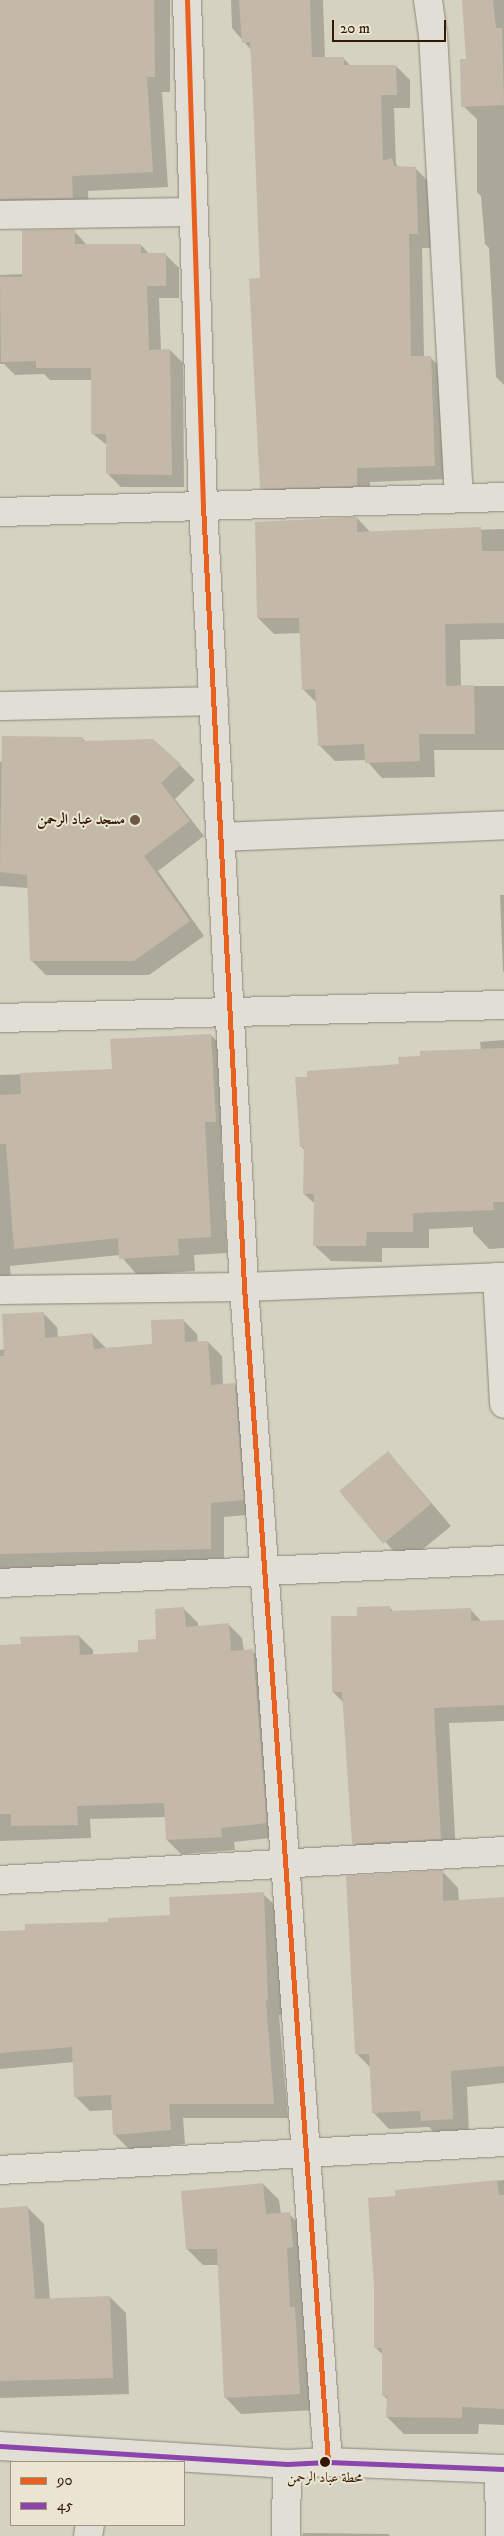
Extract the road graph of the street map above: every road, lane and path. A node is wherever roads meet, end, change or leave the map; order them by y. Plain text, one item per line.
1 (186, 0) edge
2 (428, 0) edge
3 (194, 212) junction
4 (0, 215) edge
5 (459, 497) junction
6 (504, 497) edge
7 (203, 506) junction
8 (0, 512) edge
9 (214, 701) junction
10 (0, 706) edge
11 (504, 825) edge
12 (223, 837) junction
13 (504, 1005) edge
14 (232, 1010) junction
15 (0, 1018) edge
16 (500, 1277) edge
17 (244, 1287) junction
18 (0, 1290) edge
19 (504, 1404) edge
20 (504, 1560) edge
21 (265, 1572) junction
22 (0, 1583) edge
23 (504, 1851) edge
24 (284, 1864) junction
25 (0, 1880) edge
26 (504, 2142) edge
27 (305, 2154) junction
28 (0, 2170) edge
29 (0, 2446) edge
30 (100, 2458) edge
31 (328, 2462) junction
32 (287, 2464) junction
33 (502, 2469) edge
34 (286, 2536) edge
35 (500, 2536) edge

1 - 3 street
2 - 5 street
3 - 4 street
3 - 7 street
5 - 6 street
5 - 7 street
7 - 8 street
7 - 9 street
9 - 10 street
9 - 12 street
11 - 12 street
12 - 14 street
13 - 14 street
14 - 15 street
14 - 17 street
16 - 17 street
16 - 19 street
17 - 18 street
17 - 21 street
20 - 21 street
21 - 22 street
21 - 24 street
23 - 24 street
24 - 25 street
24 - 27 street
26 - 27 street
27 - 28 street
27 - 31 street
29 - 30 street
30 - 32 street
31 - 32 street
31 - 33 street
32 - 34 street
33 - 35 street

